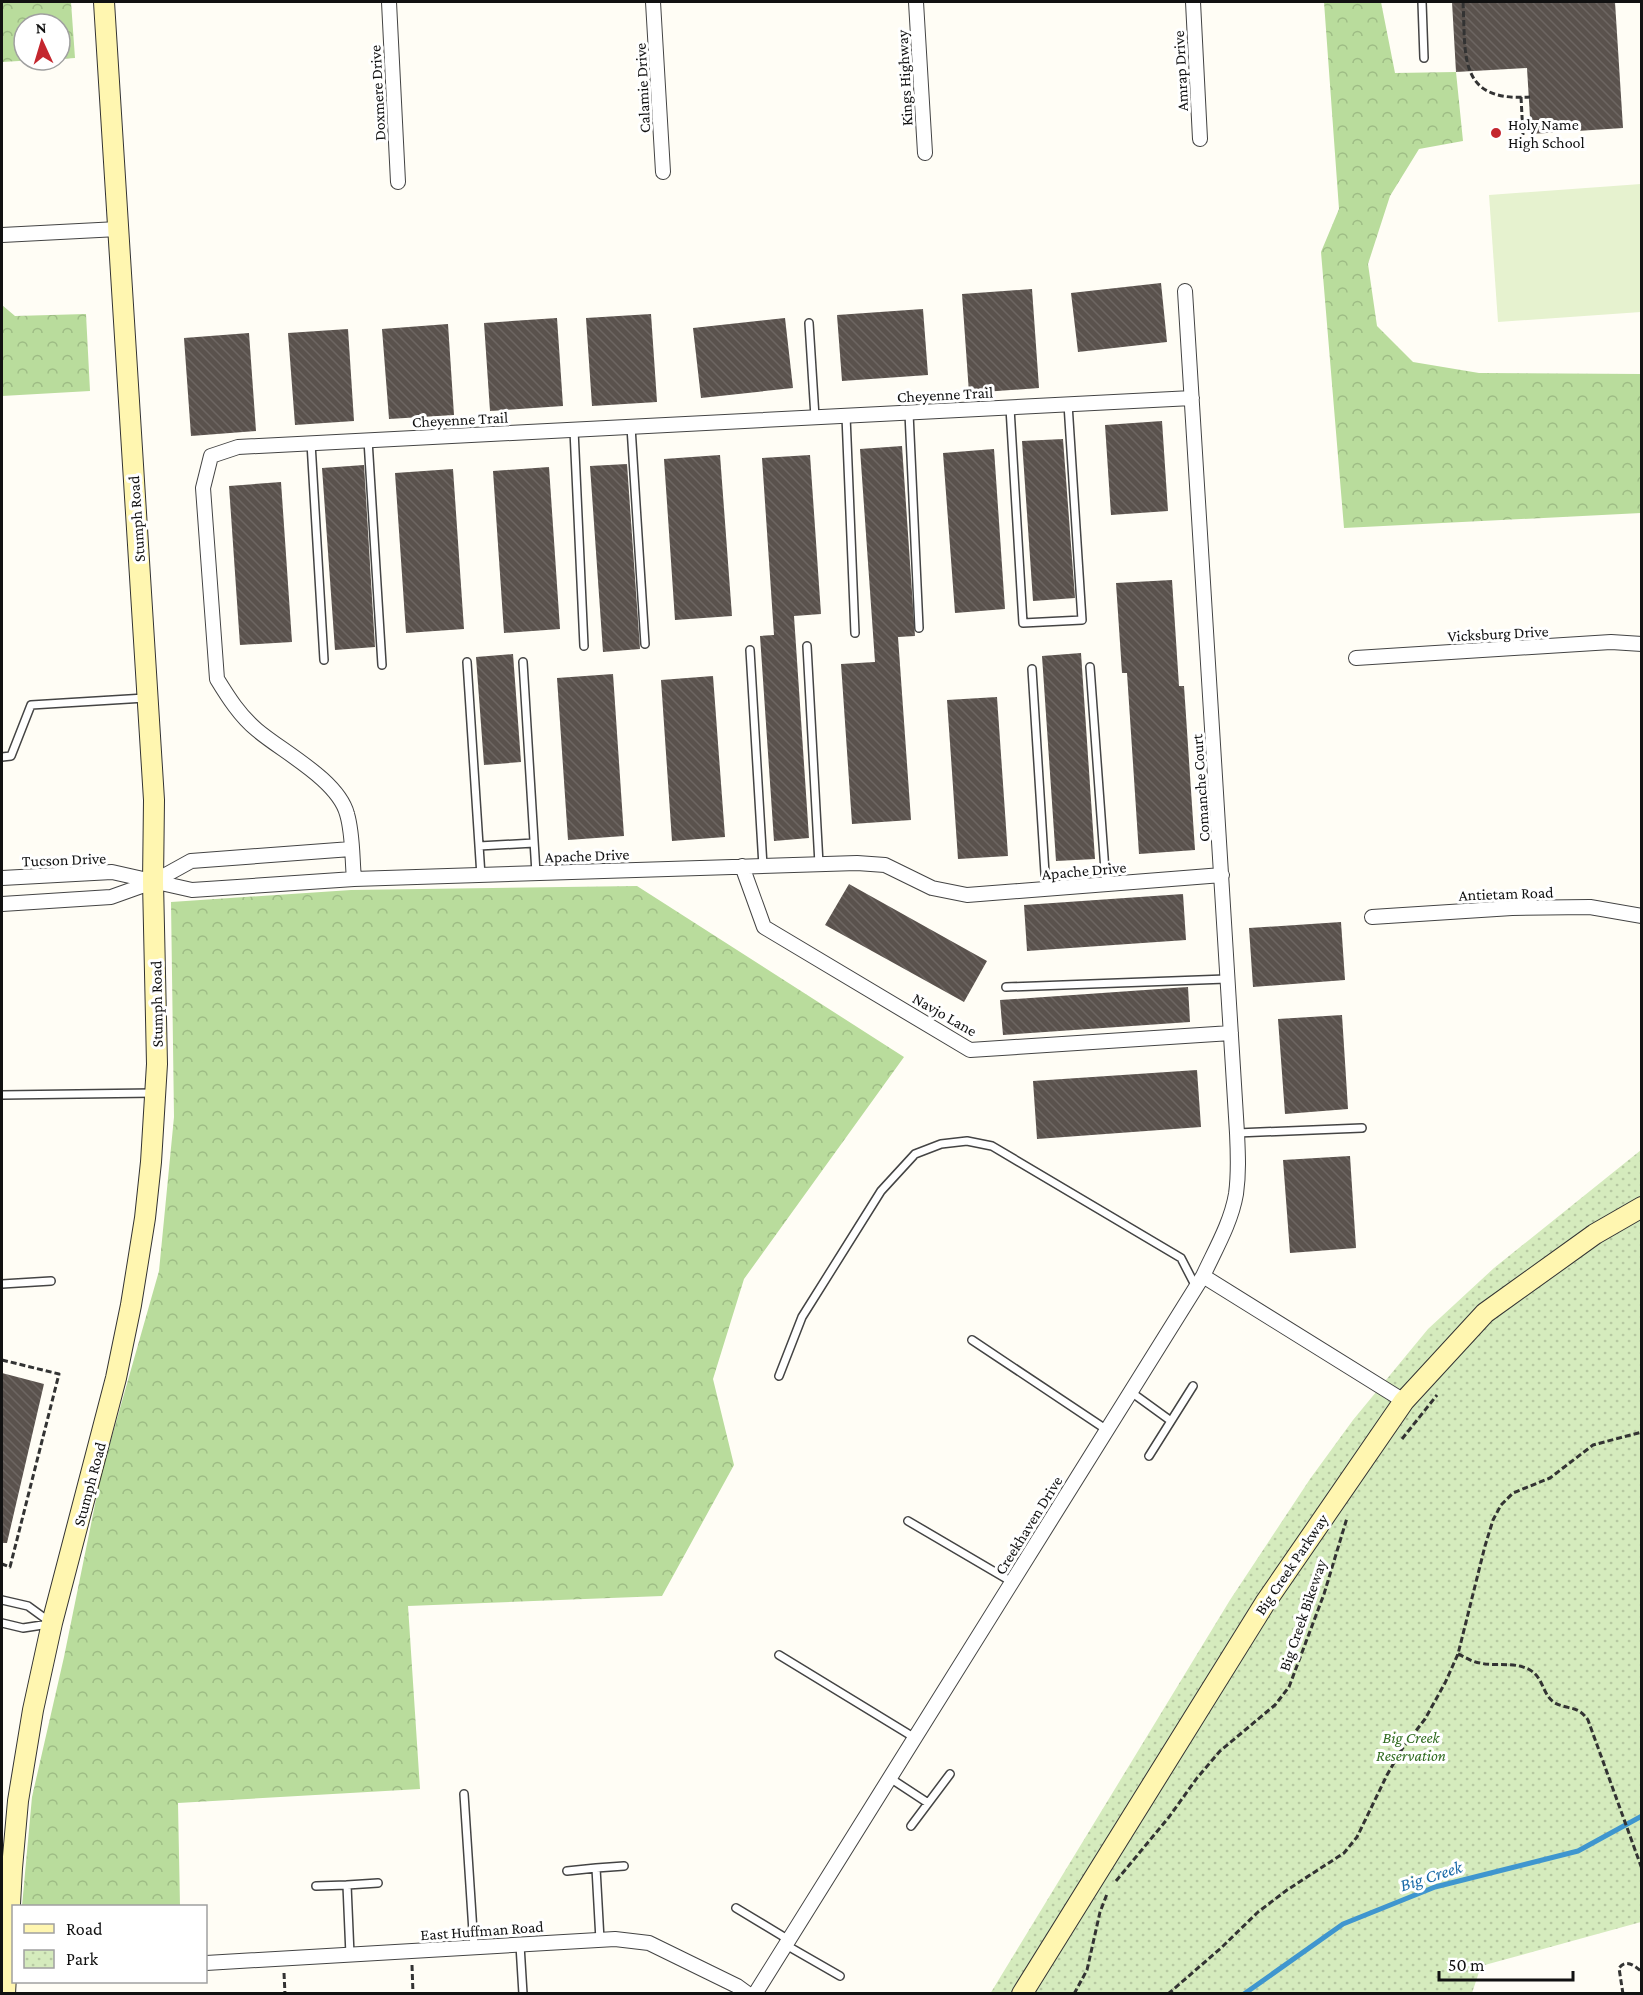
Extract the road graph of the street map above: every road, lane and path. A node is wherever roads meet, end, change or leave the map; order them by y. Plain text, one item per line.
1 (104, 2) edge
2 (388, 2) edge
3 (653, 2) edge
4 (916, 2) edge
5 (1192, 2) edge
6 (1422, 2) edge
7 (1462, 2) edge
8 (1424, 58) dead end
9 (1521, 97) junction
10 (1530, 97) dead end
11 (1523, 135) dead end
12 (1200, 139) dead end
13 (925, 153) dead end
14 (663, 172) dead end
15 (398, 182) dead end
16 (118, 229) junction
17 (2, 235) edge
18 (1185, 291) dead end
19 (809, 323) dead end
20 (1192, 398) junction
21 (1068, 404) junction
22 (1010, 408) junction
23 (909, 413) junction
24 (846, 416) junction
25 (815, 417) junction
26 (631, 427) junction
27 (574, 430) junction
28 (368, 440) junction
29 (311, 443) junction
30 (919, 628) dead end
31 (855, 633) dead end
32 (645, 644) dead end
33 (1641, 644) edge
34 (584, 646) dead end
35 (807, 646) dead end
36 (750, 650) dead end
37 (1356, 658) dead end
38 (324, 660) dead end
39 (467, 662) dead end
40 (523, 662) dead end
41 (382, 664) dead end
42 (1090, 667) dead end
43 (1032, 669) dead end
44 (147, 698) junction
45 (2, 757) edge
46 (534, 843) junction
47 (479, 846) junction
48 (351, 849) junction
49 (819, 864) junction
50 (742, 866) junction
51 (763, 866) junction
52 (536, 873) junction
53 (1222, 875) junction
54 (481, 876) junction
55 (2, 878) edge
56 (354, 879) junction
57 (153, 882) junction
58 (1106, 884) junction
59 (1046, 889) junction
60 (2, 904) edge
61 (1641, 916) edge
62 (1372, 917) dead end
63 (1226, 979) junction
64 (1006, 987) dead end
65 (1231, 1033) junction
66 (156, 1092) junction
67 (2, 1095) edge
68 (1362, 1128) dead end
69 (1237, 1133) junction
70 (1641, 1207) edge
71 (51, 1281) dead end
72 (1199, 1282) junction
73 (2, 1284) edge
74 (972, 1340) dead end
75 (2, 1360) edge
76 (779, 1376) dead end
77 (1193, 1386) dead end
78 (1443, 1388) dead end
79 (1131, 1392) junction
80 (1404, 1401) junction
81 (1171, 1421) junction
82 (1107, 1430) junction
83 (1641, 1432) edge
84 (1402, 1439) dead end
85 (1149, 1456) dead end
86 (1348, 1515) dead end
87 (908, 1521) dead end
88 (2, 1564) edge
89 (1012, 1582) junction
90 (2, 1600) edge
91 (2, 1623) edge
92 (52, 1623) junction
93 (1458, 1654) junction
94 (779, 1655) dead end
95 (915, 1738) junction
96 (950, 1774) dead end
97 (890, 1778) junction
98 (464, 1794) dead end
99 (928, 1803) junction
100 (911, 1826) dead end
101 (624, 1866) dead end
102 (596, 1868) junction
103 (1641, 1869) edge
104 (567, 1870) dead end
105 (378, 1882) dead end
106 (347, 1885) junction
107 (316, 1886) dead end
108 (736, 1908) dead end
109 (600, 1940) junction
110 (787, 1942) junction
111 (520, 1945) junction
112 (474, 1947) junction
113 (411, 1951) junction
114 (350, 1955) junction
115 (283, 1959) junction
116 (207, 1963) edge
117 (1641, 1972) edge
118 (840, 1976) dead end
119 (8, 1981) edge
120 (739, 1991) edge
121 (285, 1994) edge
122 (413, 1994) edge
123 (523, 1994) edge
124 (755, 1994) edge
125 (1022, 1994) edge
126 (1074, 1994) edge
127 (1168, 1994) edge
128 (1623, 1994) edge

1 - 16 main road, Stumph Road
2 - 15 street, Doxmere Drive
3 - 14 street, Calamie Drive
4 - 13 street, Kings Highway
5 - 12 street, Amrap Drive
6 - 8 lane
7 - 9 path
9 - 10 path
9 - 11 path
16 - 17 street
16 - 44 main road, Stumph Road
18 - 20 street, Comanche Court
19 - 25 lane
20 - 21 street, Cheyenne Trail
20 - 53 street, Comanche Court
21 - 22 street, Cheyenne Trail
21 - 22 lane
22 - 23 street, Cheyenne Trail
23 - 24 street, Cheyenne Trail
23 - 30 lane
24 - 25 street, Cheyenne Trail
24 - 31 lane
25 - 26 street, Cheyenne Trail
26 - 27 street, Cheyenne Trail
26 - 32 lane
27 - 28 street, Cheyenne Trail
27 - 34 lane
28 - 29 street, Cheyenne Trail
28 - 41 lane
29 - 38 lane
29 - 48 street, Cheyenne Trail
33 - 37 street, Vicksburg Drive
35 - 49 lane
36 - 51 lane
39 - 47 lane
40 - 46 lane
42 - 58 lane
43 - 59 lane
44 - 45 lane
44 - 57 main road, Stumph Road
46 - 47 lane
46 - 52 lane
47 - 54 lane
48 - 56 street, Cheyenne Trail
48 - 57 street
49 - 51 street, Apache Drive
49 - 59 street, Apache Drive
50 - 51 street, Apache Drive
50 - 52 street, Apache Drive
50 - 65 street, Navjo Lane
52 - 54 street, Apache Drive
53 - 58 street, Apache Drive
53 - 63 street, Comanche Court
54 - 56 street, Apache Drive
55 - 57 street, Tucson Drive
56 - 57 street, Apache Drive
57 - 60 street
57 - 66 main road, Stumph Road
58 - 59 street, Apache Drive
61 - 62 street, Antietam Road
63 - 64 lane
63 - 65 street, Comanche Court
65 - 69 street, Comanche Court
66 - 67 lane
66 - 92 main road, Stumph Road
68 - 69 lane
69 - 72 street, Comanche Court
70 - 80 main road, Big Creek Parkway
71 - 73 lane
72 - 76 lane
72 - 79 street, Creekhaven Drive
72 - 80 street
74 - 82 lane
75 - 88 path
77 - 81 lane
78 - 84 path
79 - 81 lane
79 - 82 street, Creekhaven Drive
80 - 125 main road, Big Creek Parkway
81 - 85 lane
82 - 89 street, Creekhaven Drive
83 - 93 path
86 - 126 path, Big Creek Bikeway
87 - 89 lane
89 - 95 street, Creekhaven Drive
90 - 92 lane
91 - 92 lane
92 - 119 main road, Stumph Road
93 - 103 path
93 - 127 path
94 - 95 lane
95 - 97 street, Creekhaven Drive
96 - 99 lane
97 - 99 lane
97 - 110 street, Creekhaven Drive
98 - 112 lane
99 - 100 lane
101 - 102 lane
102 - 104 lane
102 - 109 lane
105 - 106 lane
106 - 107 lane
106 - 114 lane
108 - 110 lane
109 - 111 street, East Huffman Road
109 - 120 street, East Huffman Road
110 - 118 lane
110 - 124 street, Creekhaven Drive
111 - 112 street, East Huffman Road
111 - 123 lane
112 - 113 street, East Huffman Road
113 - 114 street, East Huffman Road
113 - 122 path
114 - 115 street, East Huffman Road
115 - 116 street, East Huffman Road
115 - 121 path
117 - 128 path

